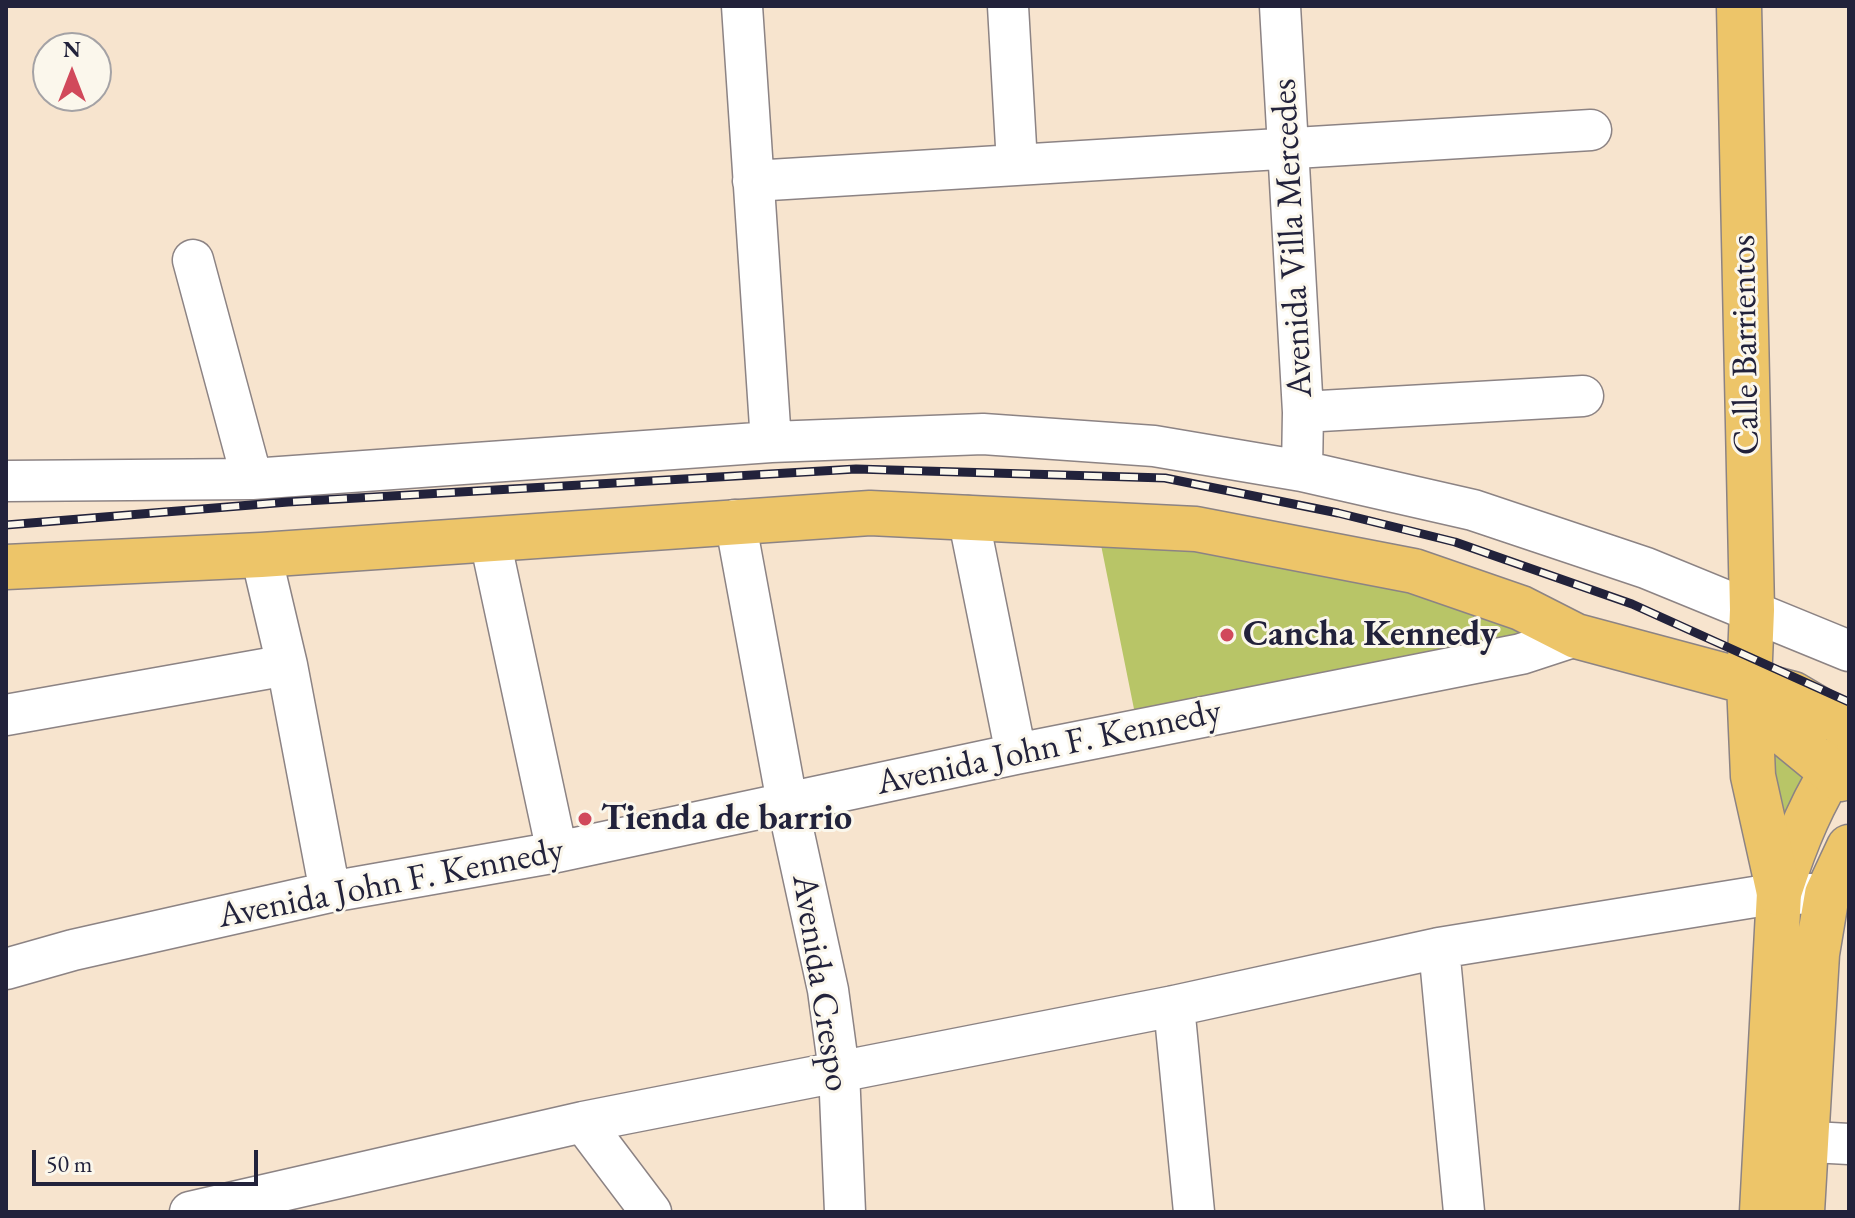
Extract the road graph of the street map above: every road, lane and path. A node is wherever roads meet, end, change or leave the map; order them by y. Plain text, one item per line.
1 (742, 6) edge
2 (1008, 6) edge
3 (1280, 6) edge
4 (1739, 6) edge
5 (1591, 130) dead end
6 (1288, 147) junction
7 (1017, 164) junction
8 (753, 181) junction
9 (193, 260) dead end
10 (1583, 396) dead end
11 (1303, 412) junction
12 (771, 442) junction
13 (1302, 471) junction
14 (252, 479) junction
15 (6, 481) edge
16 (968, 516) junction
17 (735, 520) junction
18 (490, 540) junction
19 (261, 555) junction
20 (6, 567) edge
21 (1752, 610) junction
22 (1576, 636) junction
23 (1849, 651) edge
24 (287, 665) junction
25 (1749, 683) junction
26 (6, 715) edge
27 (1016, 754) junction
28 (1844, 761) edge
29 (787, 802) junction
30 (1849, 847) edge
31 (557, 852) junction
32 (330, 892) junction
33 (1779, 893) junction
34 (1838, 896) edge
35 (1439, 948) junction
36 (6, 969) edge
37 (1174, 1006) junction
38 (839, 1071) junction
39 (583, 1122) junction
40 (1784, 1141) junction
41 (1849, 1144) edge
42 (302, 1200) edge
43 (190, 1212) edge
44 (651, 1212) edge
45 (845, 1212) edge
46 (1194, 1212) edge
47 (1464, 1212) edge
48 (1762, 1212) edge
49 (1802, 1212) edge

1 - 8 street
2 - 7 street
3 - 6 street, Avenida Villa Mercedes
4 - 21 main road, Calle Barrientos
5 - 6 street
6 - 7 street
6 - 11 street, Avenida Villa Mercedes
7 - 8 street
8 - 12 street
9 - 14 street
10 - 11 street
11 - 13 street, Avenida Villa Mercedes
12 - 13 street
12 - 14 street
13 - 21 street
14 - 15 street
16 - 17 main road
16 - 22 main road
16 - 27 street
17 - 18 main road
17 - 29 street, Avenida Crespo
18 - 19 main road
18 - 31 street
19 - 20 main road
19 - 24 street
21 - 23 street
21 - 25 main road, Calle Barrientos
22 - 25 main road
22 - 27 street, Avenida John F. Kennedy
24 - 26 street
24 - 32 street
25 - 28 main road
25 - 33 main road, Calle Barrientos
27 - 29 street, Avenida John F. Kennedy
28 - 33 main road
29 - 31 street, Avenida John F. Kennedy
29 - 38 street, Avenida Crespo
30 - 34 main road
31 - 32 street, Avenida John F. Kennedy
32 - 36 street, Avenida John F. Kennedy
33 - 34 street
33 - 35 street
33 - 40 main road
34 - 40 main road
35 - 37 street
35 - 47 street
37 - 38 street
37 - 46 street
38 - 39 street
38 - 45 street, Avenida Crespo
39 - 42 street
39 - 44 street
40 - 41 street
40 - 48 main road
40 - 49 main road
42 - 43 street

